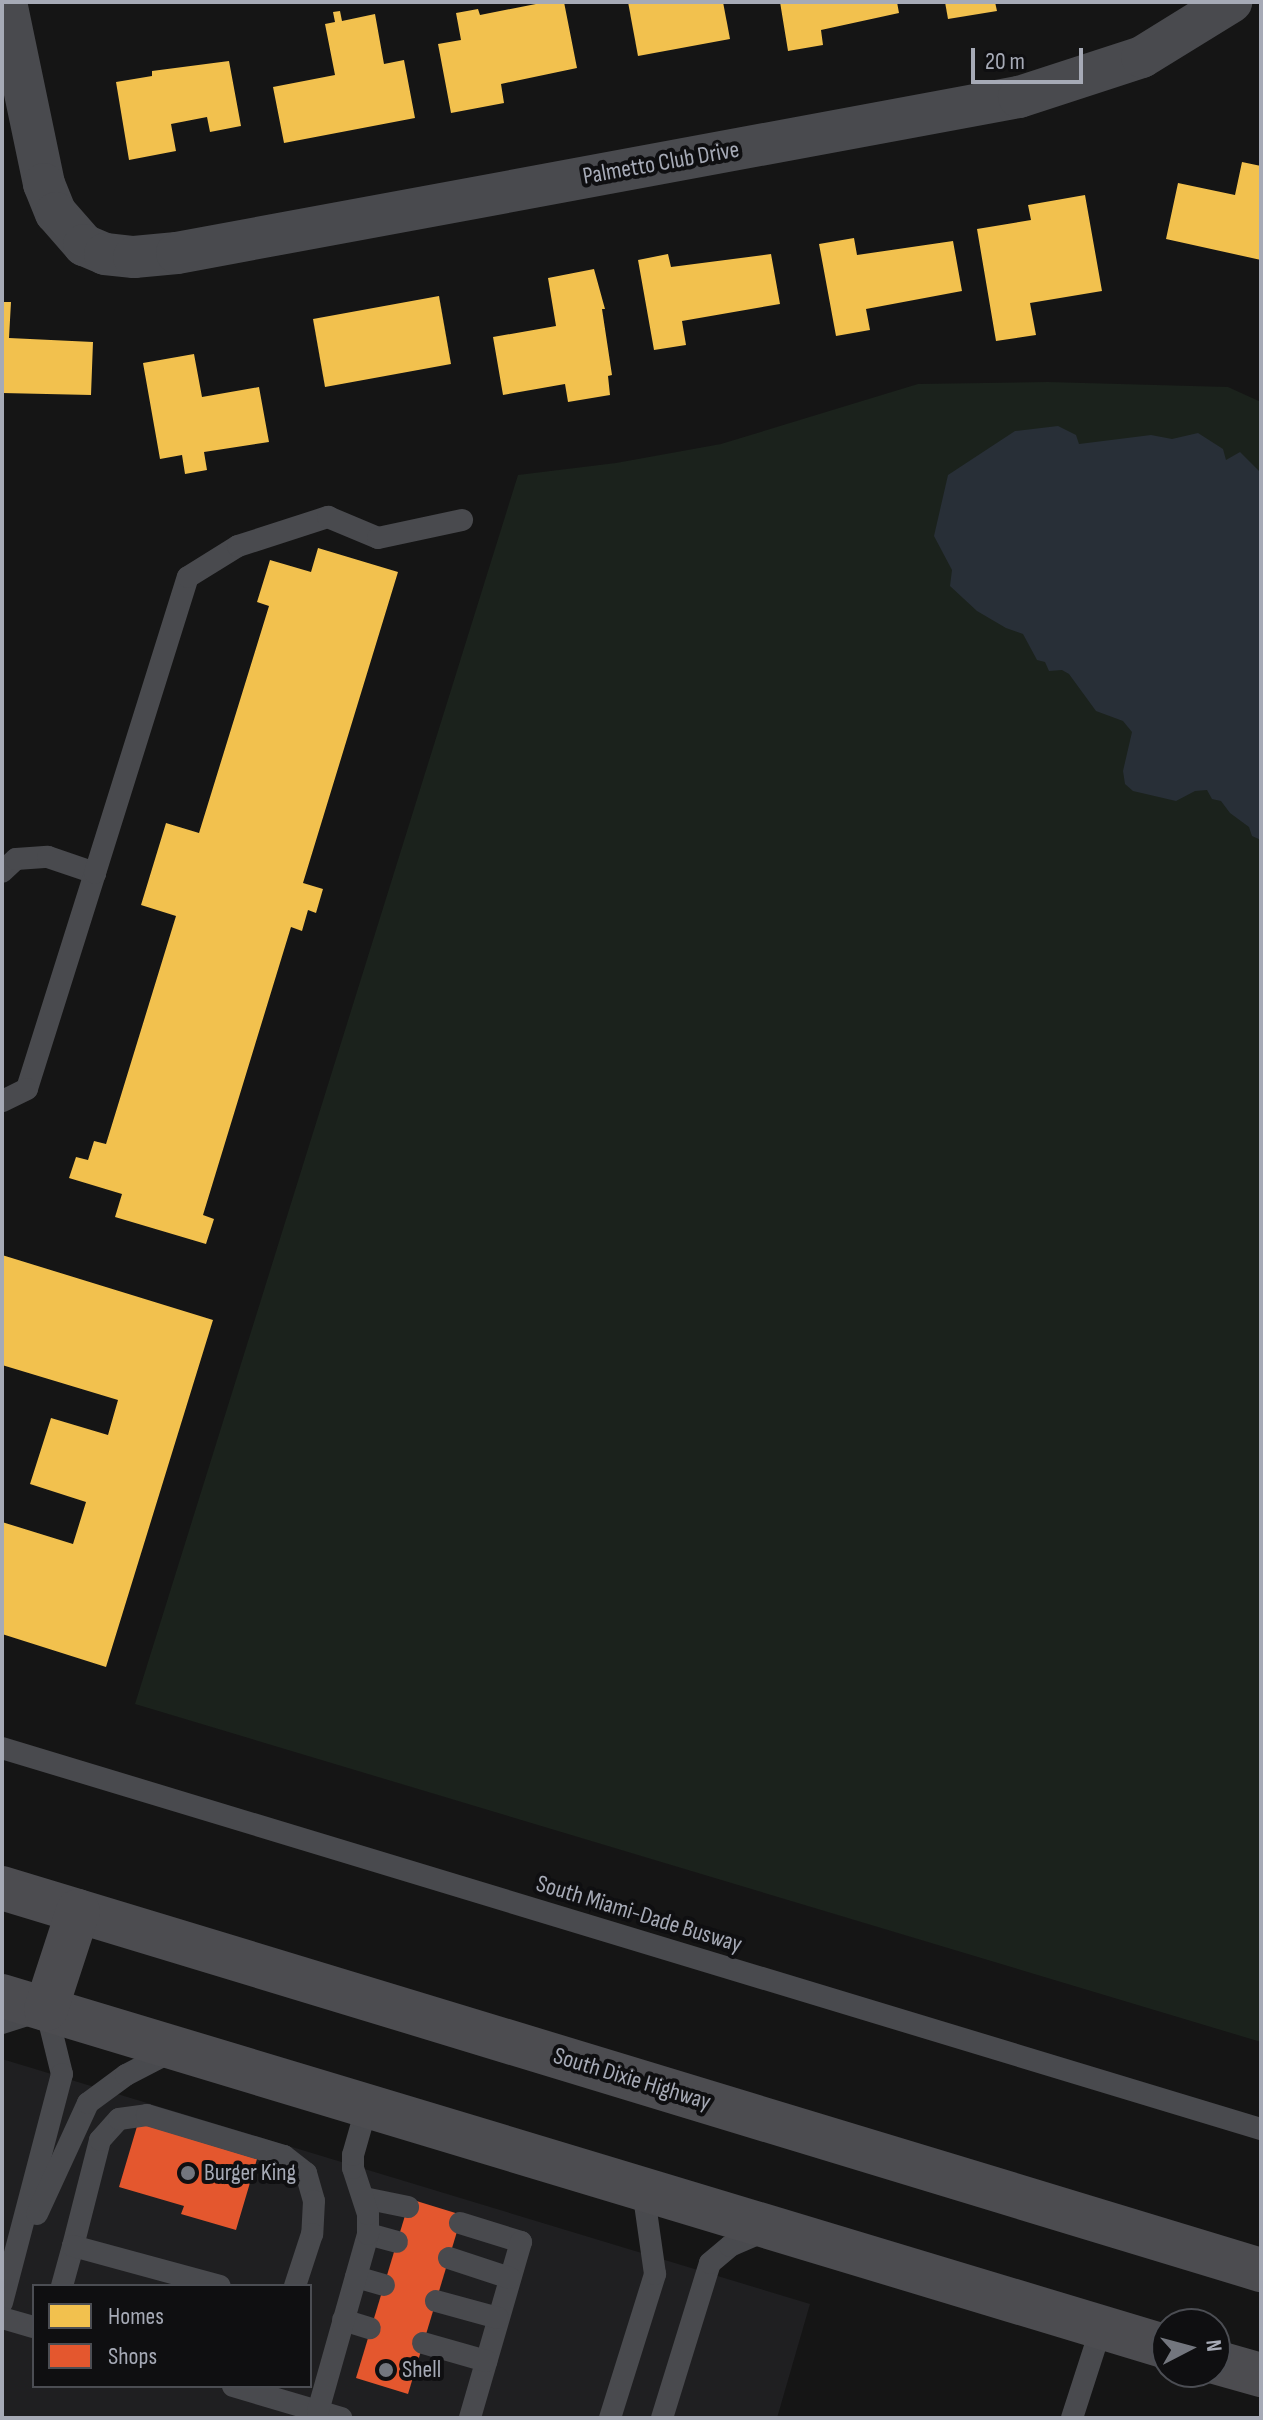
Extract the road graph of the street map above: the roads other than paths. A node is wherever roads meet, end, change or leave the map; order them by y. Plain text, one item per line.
1 (6, 2) edge
2 (1231, 2) edge
3 (462, 520) dead end
4 (2, 872) edge
5 (95, 873) junction
6 (2, 1101) edge
7 (2, 1748) edge
8 (2, 1888) edge
9 (78, 1911) junction
10 (2, 1996) edge
11 (46, 2009) junction
12 (2, 2023) edge
13 (177, 2049) junction
14 (367, 2106) junction
15 (1261, 2129) edge
16 (643, 2190) junction
17 (364, 2198) junction
18 (408, 2207) dead end
19 (460, 2223) dead end
20 (770, 2229) junction
21 (368, 2234) junction
22 (397, 2242) dead end
23 (73, 2246) junction
24 (449, 2258) dead end
25 (15, 2263) junction
26 (1261, 2270) edge
27 (356, 2277) junction
28 (510, 2278) junction
29 (63, 2284) edge
30 (213, 2284) edge
31 (296, 2284) edge
32 (384, 2285) dead end
33 (436, 2301) dead end
34 (2, 2302) edge
35 (2, 2318) edge
36 (498, 2318) junction
37 (343, 2320) junction
38 (32, 2326) edge
39 (370, 2328) dead end
40 (1101, 2328) junction
41 (1151, 2342) edge
42 (423, 2343) dead end
43 (486, 2361) junction
44 (1231, 2367) edge
45 (1261, 2375) edge
46 (262, 2390) edge
47 (318, 2411) junction
48 (341, 2418) edge
49 (470, 2418) edge
50 (610, 2418) edge
51 (662, 2418) edge
52 (1072, 2418) edge

1 - 2 street, Palmetto Club Drive
3 - 5 lane
4 - 5 lane
5 - 6 lane
7 - 15 lane, South Miami-Dade Busway
8 - 9 highway, South Dixie Highway
9 - 11 highway
9 - 26 highway, South Dixie Highway
10 - 11 highway
11 - 12 lane
11 - 13 highway
11 - 25 lane
13 - 14 highway
13 - 25 lane
14 - 16 highway
14 - 17 lane
16 - 20 highway
16 - 50 lane
17 - 18 lane
17 - 21 lane
19 - 28 lane
20 - 40 highway
20 - 51 lane
21 - 22 lane
21 - 27 lane
23 - 29 lane
23 - 30 lane
23 - 31 lane
24 - 28 lane
25 - 34 lane
27 - 32 lane
27 - 37 lane
28 - 36 lane
33 - 36 lane
35 - 38 lane
36 - 43 lane
37 - 39 lane
37 - 47 lane
40 - 41 highway
40 - 52 lane
42 - 43 lane
43 - 49 lane
44 - 45 highway
46 - 47 lane
47 - 48 lane

